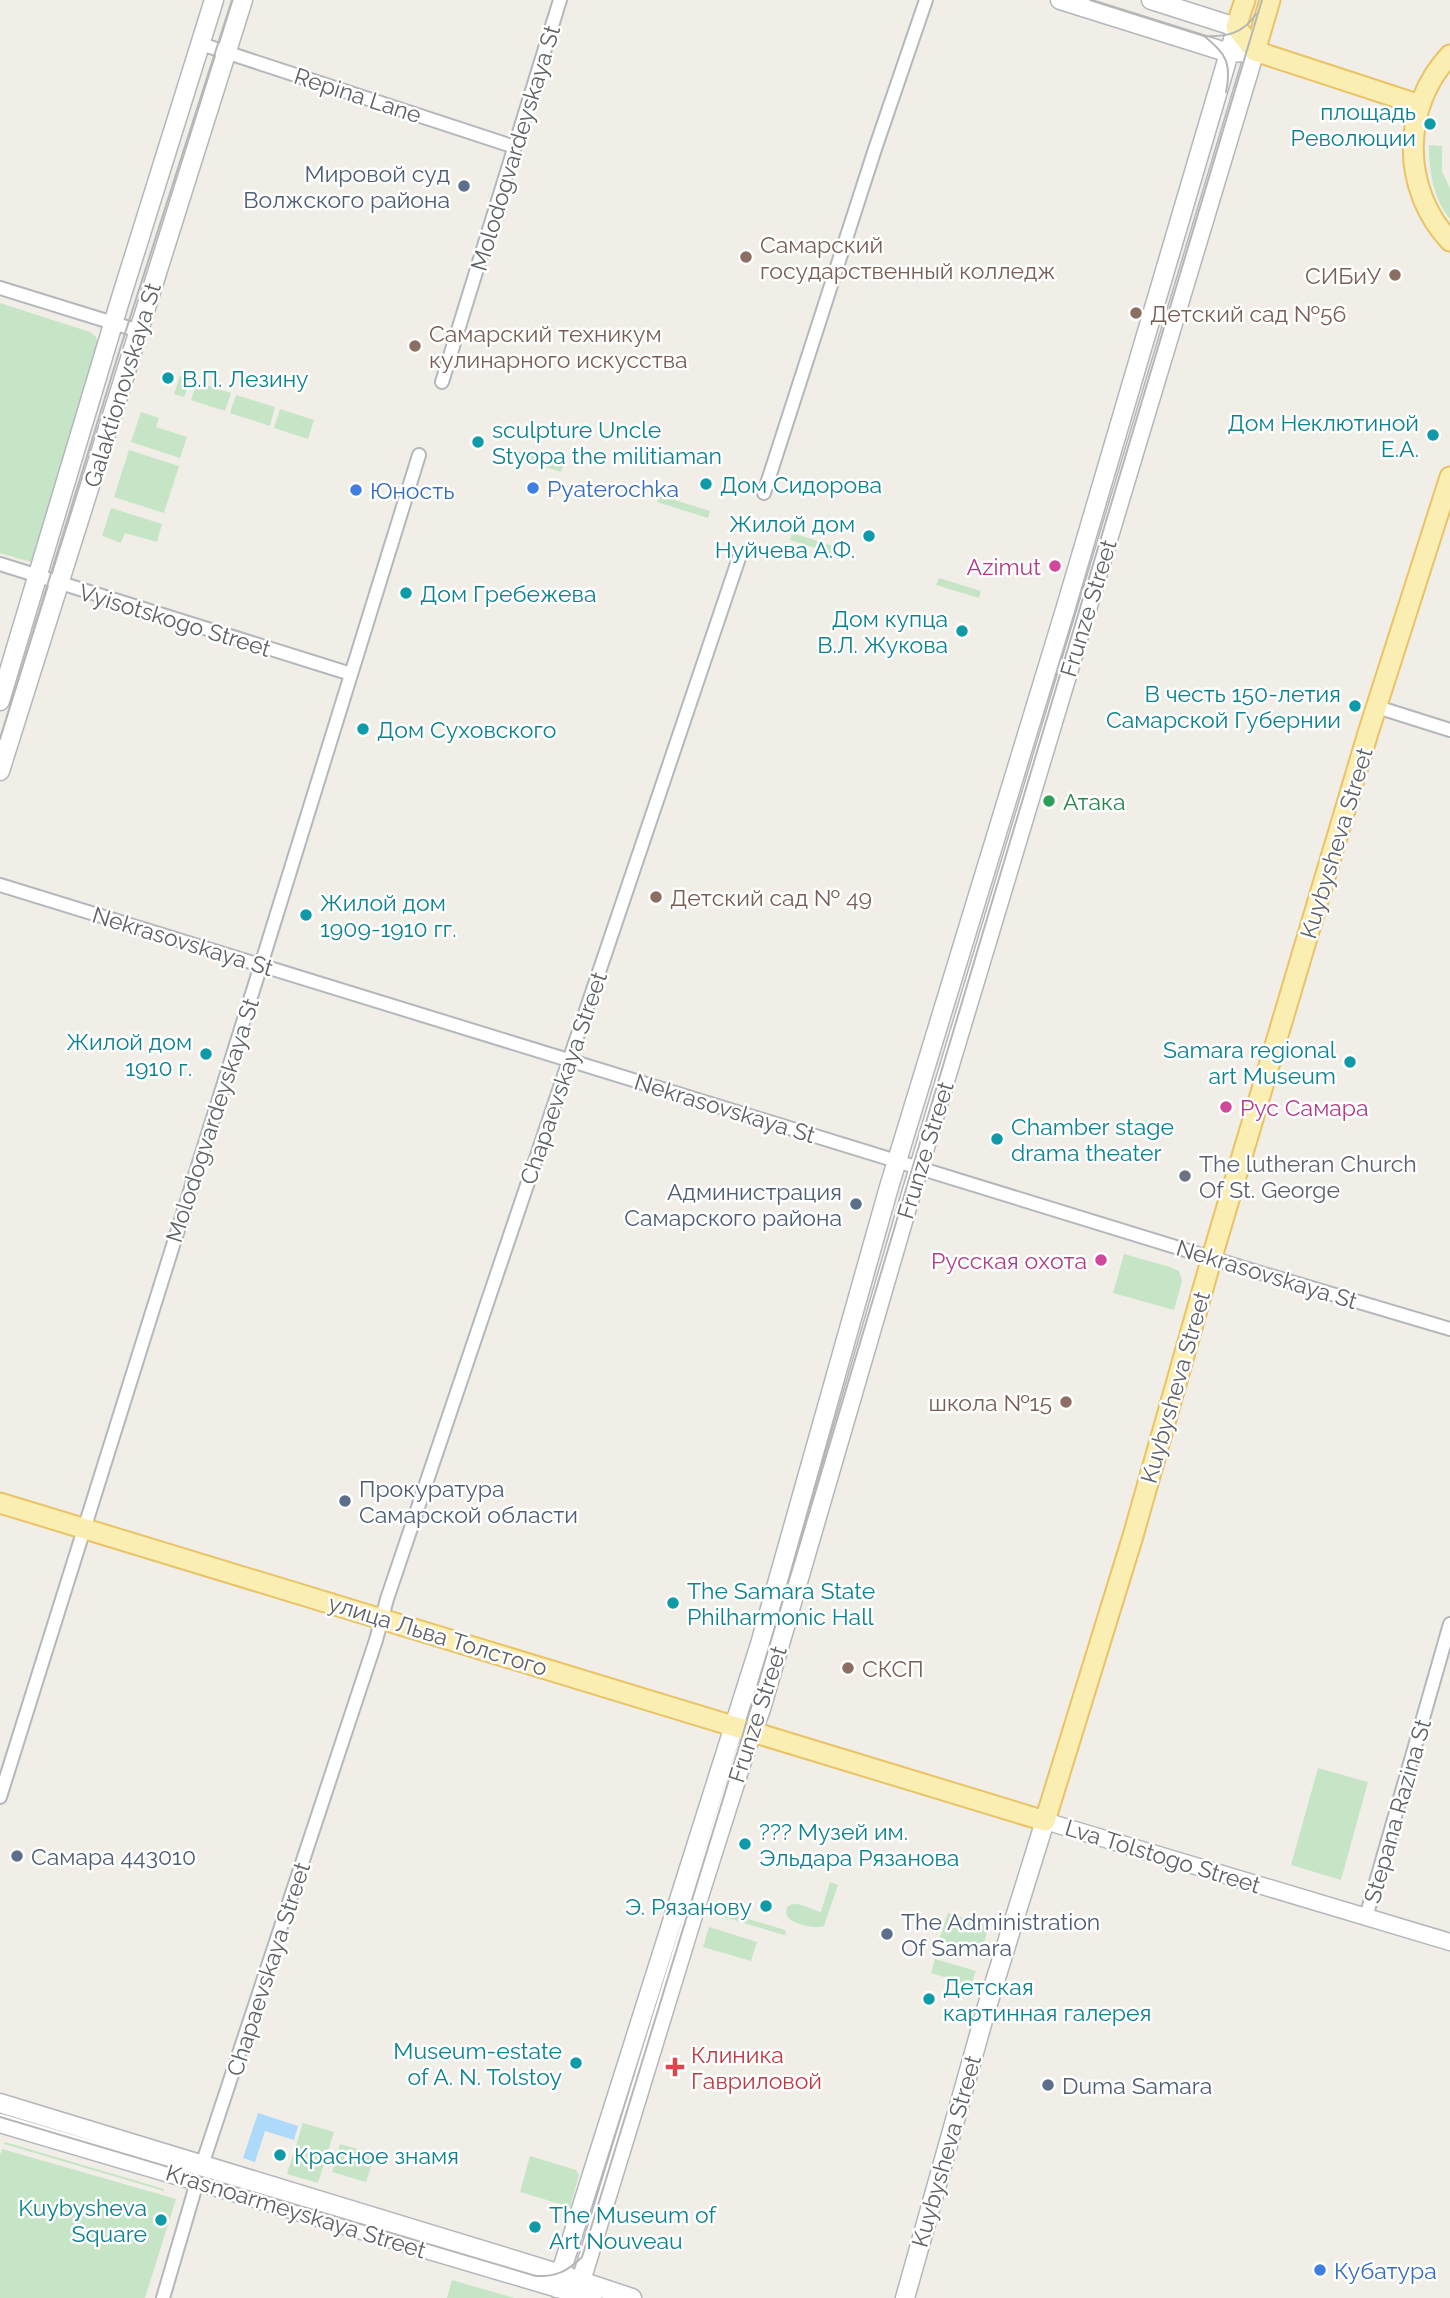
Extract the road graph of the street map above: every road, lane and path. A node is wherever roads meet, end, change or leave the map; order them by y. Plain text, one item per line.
1 (214, 0) edge
2 (243, 0) edge
3 (560, 0) edge
4 (926, 0) edge
5 (1060, 0) edge
6 (1151, 0) edge
7 (1245, 0) edge
8 (1270, 0) edge
9 (1236, 27) junction
10 (201, 44) junction
11 (1255, 51) junction
12 (227, 52) junction
13 (1229, 53) junction
14 (1450, 55) edge
15 (1420, 105) junction
16 (515, 147) junction
17 (1450, 241) edge
18 (0, 288) edge
19 (114, 323) junction
20 (139, 331) junction
21 (442, 382) dead end
22 (419, 455) dead end
23 (1450, 477) edge
24 (764, 493) dead end
25 (739, 558) dead end
26 (0, 564) edge
27 (37, 577) junction
28 (59, 584) junction
29 (351, 674) junction
30 (0, 701) edge
31 (1377, 707) junction
32 (1450, 730) edge
33 (0, 771) edge
34 (0, 885) edge
35 (261, 965) junction
36 (569, 1060) junction
37 (898, 1161) junction
38 (920, 1168) junction
39 (1212, 1257) junction
40 (1450, 1329) edge
41 (0, 1503) edge
42 (86, 1520) junction
43 (381, 1620) junction
44 (1450, 1624) edge
45 (743, 1729) junction
46 (0, 1797) edge
47 (1045, 1821) junction
48 (1366, 1917) junction
49 (1450, 1942) edge
50 (0, 2103) edge
51 (0, 2123) edge
52 (200, 2173) junction
53 (571, 2290) edge
54 (163, 2298) edge
55 (632, 2298) edge
56 (905, 2298) edge

1 - 10 main road, Galaktionovskaya St
2 - 12 main road, Galaktionovskaya St
3 - 16 street, Molodogvardeyskaya St
4 - 24 street
5 - 13 main road
6 - 9 main road
7 - 9 main road, Frunze Street
8 - 11 main road, Frunze Street
9 - 11 main road
9 - 13 main road, Frunze Street
10 - 12 street, Repina Lane
10 - 19 main road, Galaktionovskaya St
11 - 13 main road
11 - 15 main road
11 - 38 main road, Frunze Street
12 - 16 street, Repina Lane
12 - 20 main road, Galaktionovskaya St
13 - 37 main road, Frunze Street
14 - 15 main road
15 - 17 main road
16 - 21 street, Molodogvardeyskaya St
18 - 19 street
19 - 20 street
19 - 27 main road, Galaktionovskaya St
20 - 28 main road, Galaktionovskaya St
22 - 29 street, Molodogvardeyskaya St
23 - 31 main road, Kuybysheva Street
25 - 36 street, Chapaevskaya Street
26 - 27 street, Vyisotskogo Street
27 - 28 street, Vyisotskogo Street
27 - 30 main road, Galaktionovskaya St
28 - 29 street, Vyisotskogo Street
28 - 33 main road, Galaktionovskaya St
29 - 35 street, Molodogvardeyskaya St
31 - 32 street
31 - 39 main road, Kuybysheva Street
34 - 35 street, Nekrasovskaya St
35 - 36 street, Nekrasovskaya St
35 - 42 street, Molodogvardeyskaya St
36 - 37 street, Nekrasovskaya St
36 - 43 street, Chapaevskaya Street
37 - 38 street, Nekrasovskaya St
37 - 45 main road, Frunze Street
38 - 39 street, Nekrasovskaya St
38 - 45 main road, Frunze Street
39 - 40 street, Nekrasovskaya St
39 - 47 main road, Kuybysheva Street
41 - 42 main road, улица Льва Толстого
42 - 43 main road, улица Льва Толстого
42 - 46 street, Molodogvardeyskaya St
43 - 45 main road, улица Льва Толстого
43 - 52 street, Chapaevskaya Street
44 - 48 street, Stepana Razina St
45 - 47 main road, Lva Tolstogo Street
45 - 53 main road, Frunze Street
47 - 48 street, Lva Tolstogo Street
47 - 56 main road, Kuybysheva Street
48 - 49 street, Lva Tolstogo Street
50 - 52 main road, Krasnoarmeyskaya Street
51 - 52 main road, Krasnoarmeyskaya Street
52 - 53 main road, Krasnoarmeyskaya Street
52 - 54 street, Chapaevskaya Street
53 - 55 main road, Krasnoarmeyskaya Street

